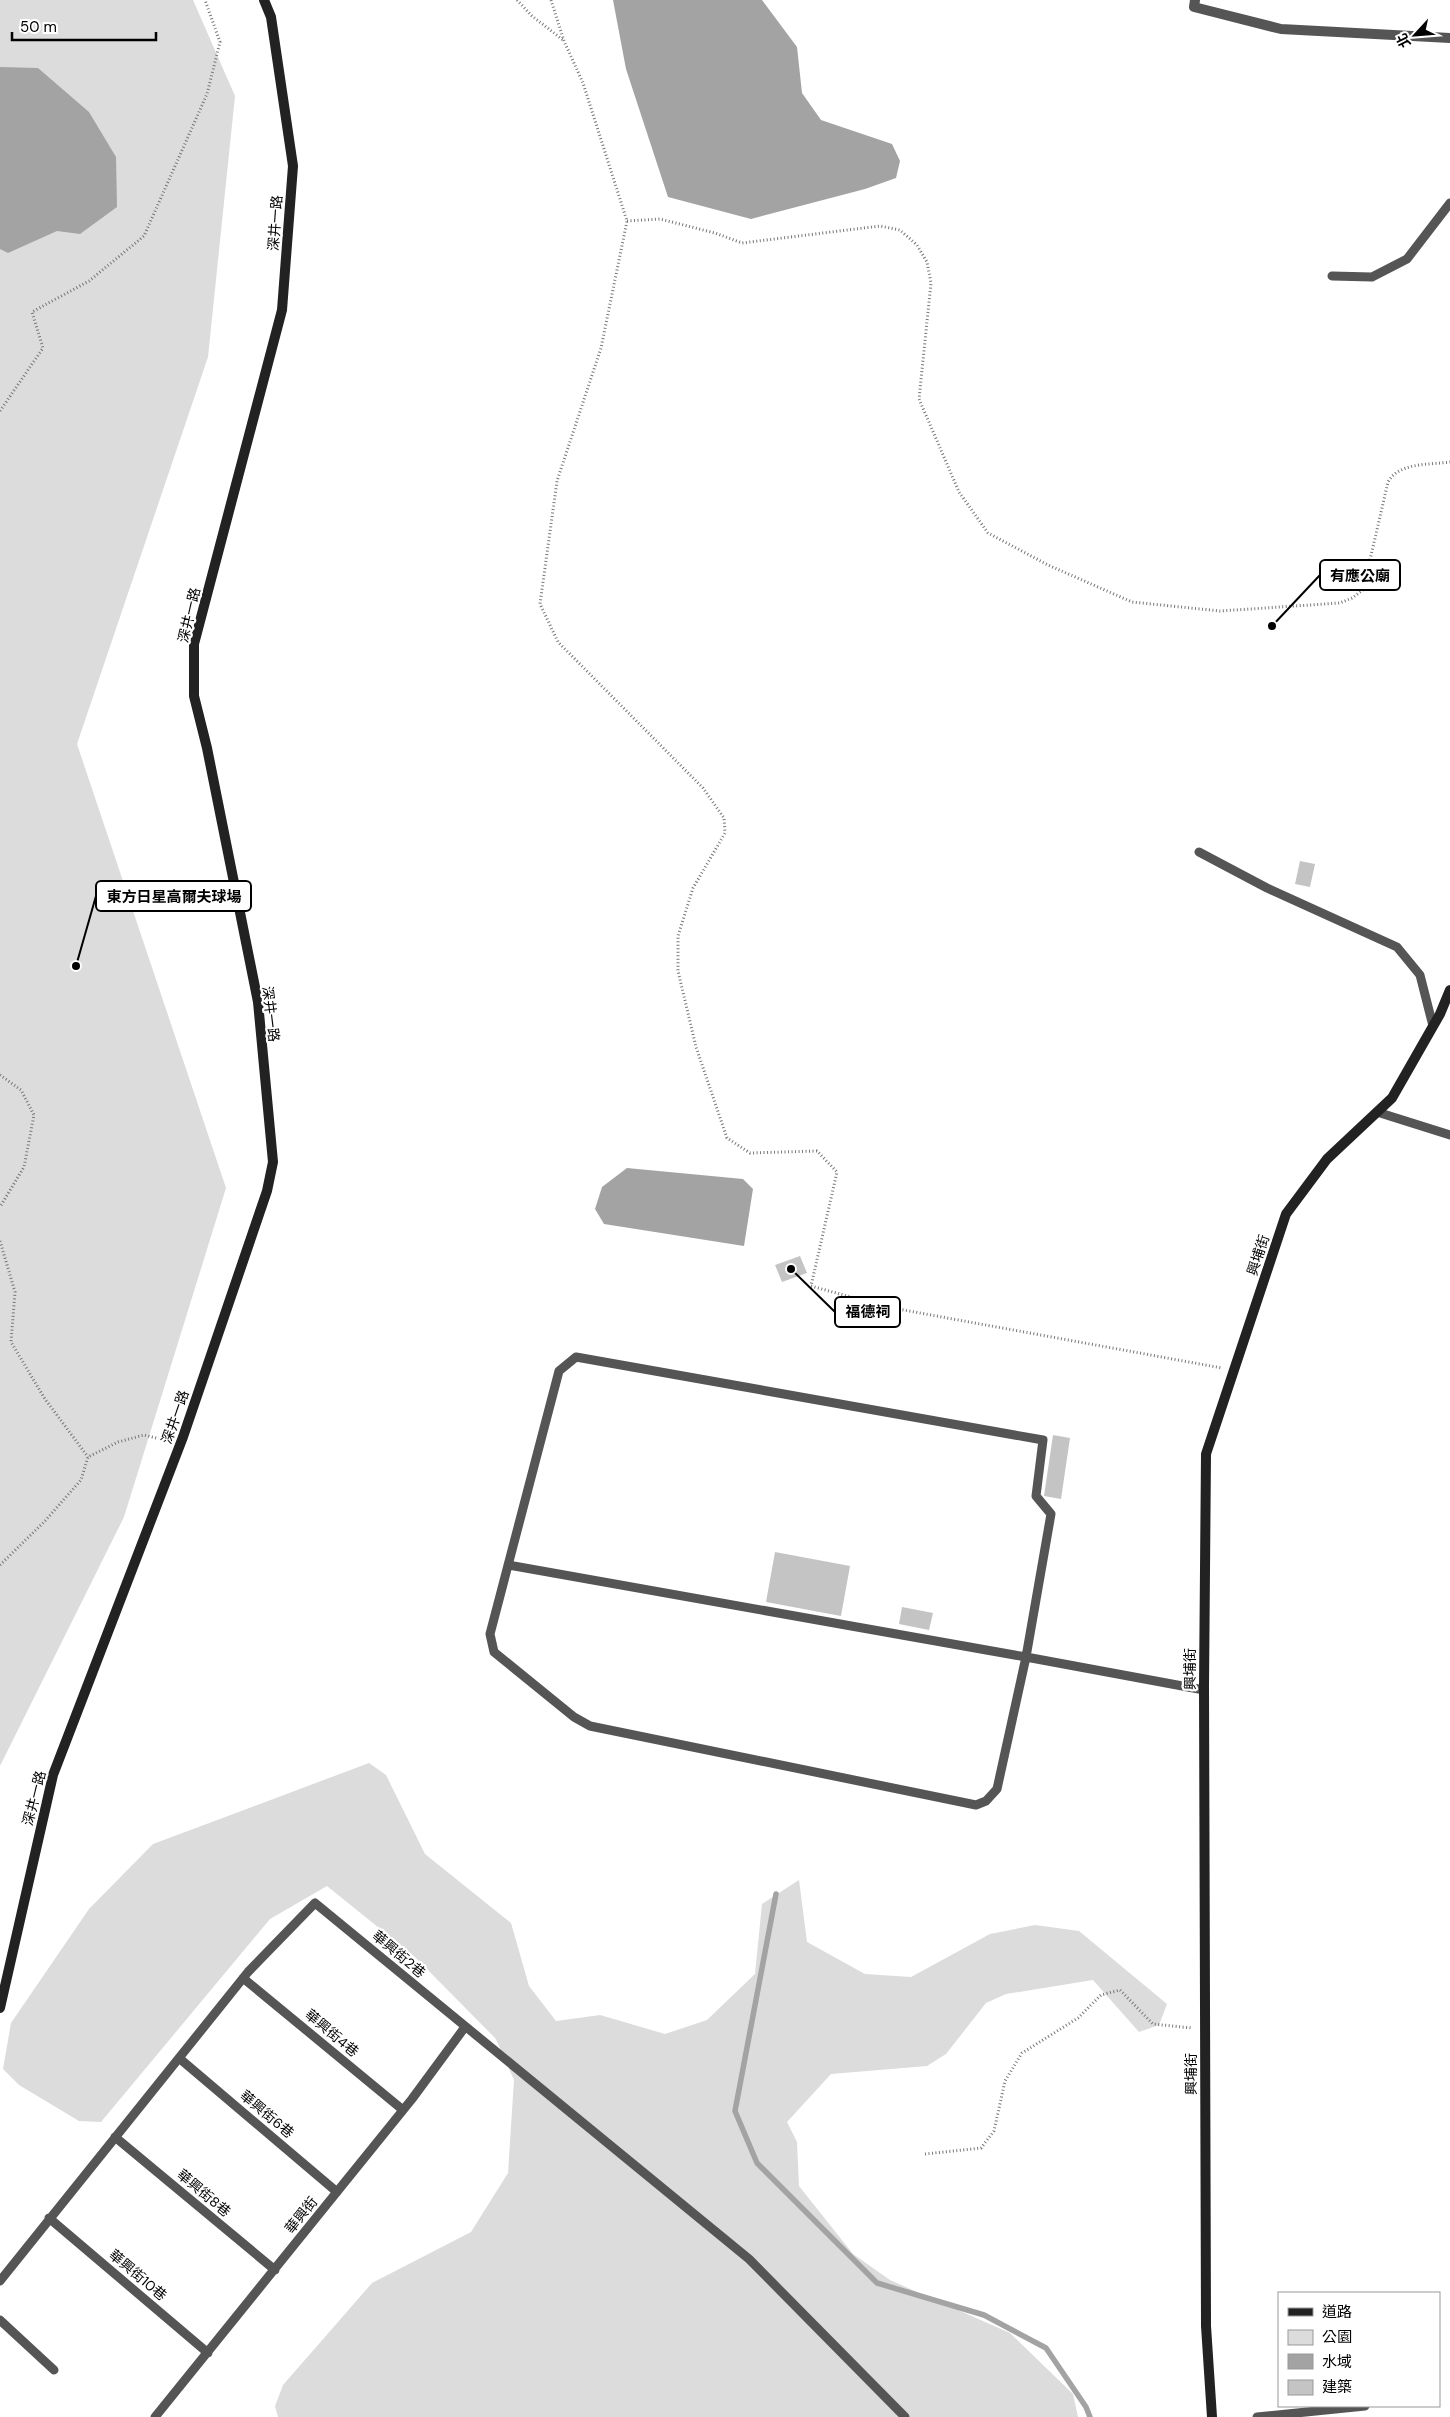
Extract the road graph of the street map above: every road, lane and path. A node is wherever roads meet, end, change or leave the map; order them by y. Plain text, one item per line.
1 (205, 0) edge
2 (264, 0) edge
3 (517, 0) edge
4 (551, 0) edge
5 (1195, 0) edge
6 (1450, 38) edge
7 (564, 41) junction
8 (1450, 203) edge
9 (627, 221) junction
10 (1332, 276) dead end
11 (0, 411) edge
12 (1450, 462) edge
13 (1199, 852) dead end
14 (1450, 990) edge
15 (1433, 1026) junction
16 (0, 1074) edge
17 (1377, 1112) junction
18 (1450, 1135) edge
19 (0, 1207) edge
20 (0, 1241) edge
21 (1234, 1371) junction
22 (180, 1445) junction
23 (88, 1457) junction
24 (508, 1565) junction
25 (0, 1566) edge
26 (1026, 1657) junction
27 (1204, 1690) junction
28 (243, 1978) junction
29 (0, 2008) edge
30 (465, 2027) junction
31 (1205, 2029) junction
32 (179, 2058) junction
33 (403, 2110) junction
34 (115, 2137) junction
35 (925, 2154) dead end
36 (337, 2192) junction
37 (50, 2218) junction
38 (275, 2270) junction
39 (0, 2281) edge
40 (0, 2320) edge
41 (208, 2353) junction
42 (54, 2370) dead end
43 (1355, 2407) edge
44 (155, 2417) edge
45 (905, 2417) edge
46 (1212, 2417) edge
47 (1257, 2417) edge

1 - 11 path
2 - 22 street, 深井一路
3 - 7 path
4 - 7 path
5 - 6 street
7 - 9 path
8 - 10 lane
9 - 12 path
9 - 21 path
13 - 15 lane
14 - 15 street, 興埔街
15 - 17 street, 興埔街
16 - 19 path
17 - 18 lane
17 - 21 street, 興埔街
20 - 23 path
21 - 27 street, 興埔街
22 - 23 path
22 - 29 street, 深井一路
23 - 25 path
24 - 26 lane
24 - 26 lane
24 - 26 lane
26 - 27 lane
27 - 31 street, 興埔街
28 - 30 lane, 華興街2巷
28 - 32 lane
28 - 33 lane, 華興街4巷
30 - 33 lane, 華興街
30 - 45 lane, 華興街2巷
31 - 35 path
31 - 46 street, 興埔街
32 - 34 lane
32 - 36 lane, 華興街6巷
33 - 36 lane, 華興街
34 - 37 lane
34 - 38 lane, 華興街8巷
36 - 38 lane, 華興街
37 - 39 lane
37 - 41 lane, 華興街10巷
38 - 41 lane, 華興街
40 - 42 lane
41 - 44 lane, 華興街
43 - 47 lane

